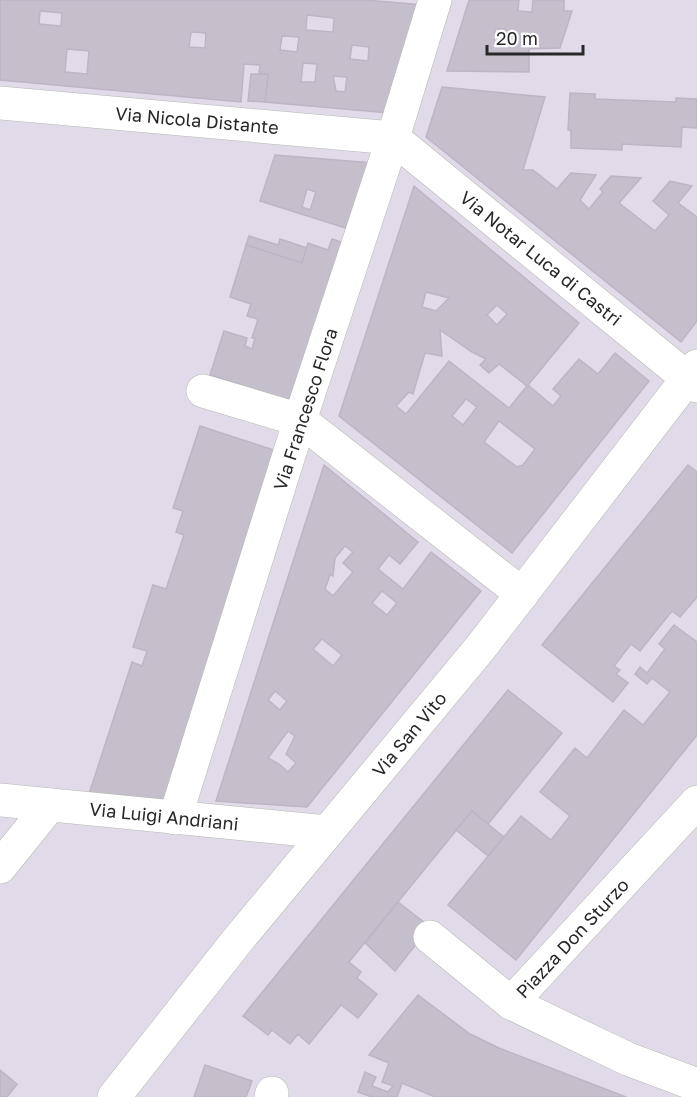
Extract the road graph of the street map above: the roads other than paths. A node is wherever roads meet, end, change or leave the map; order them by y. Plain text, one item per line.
1 (435, 0) edge
2 (0, 103) edge
3 (393, 138) junction
4 (694, 377) edge
5 (203, 391) dead end
6 (300, 420) junction
7 (522, 594) junction
8 (0, 800) edge
9 (697, 802) edge
10 (51, 805) junction
11 (175, 818) junction
12 (327, 832) junction
13 (0, 867) edge
14 (430, 937) dead end
15 (512, 1003) junction
16 (694, 1089) edge
17 (114, 1097) edge

1 - 3 street, Via Francesco Flora
2 - 3 street, Via Nicola Distante
3 - 4 street, Via Notar Luca di Castri
3 - 6 street, Via Francesco Flora
4 - 7 street, Via San Vito
5 - 6 street
6 - 7 street
6 - 11 street, Via Francesco Flora
7 - 12 street, Via San Vito
8 - 10 street, Via Luigi Andriani
9 - 15 street, Piazza Don Sturzo
10 - 11 street, Via Luigi Andriani
10 - 13 street
11 - 12 street, Via Luigi Andriani
12 - 17 street, Via San Vito
14 - 15 street
15 - 16 street, Piazza Don Sturzo

